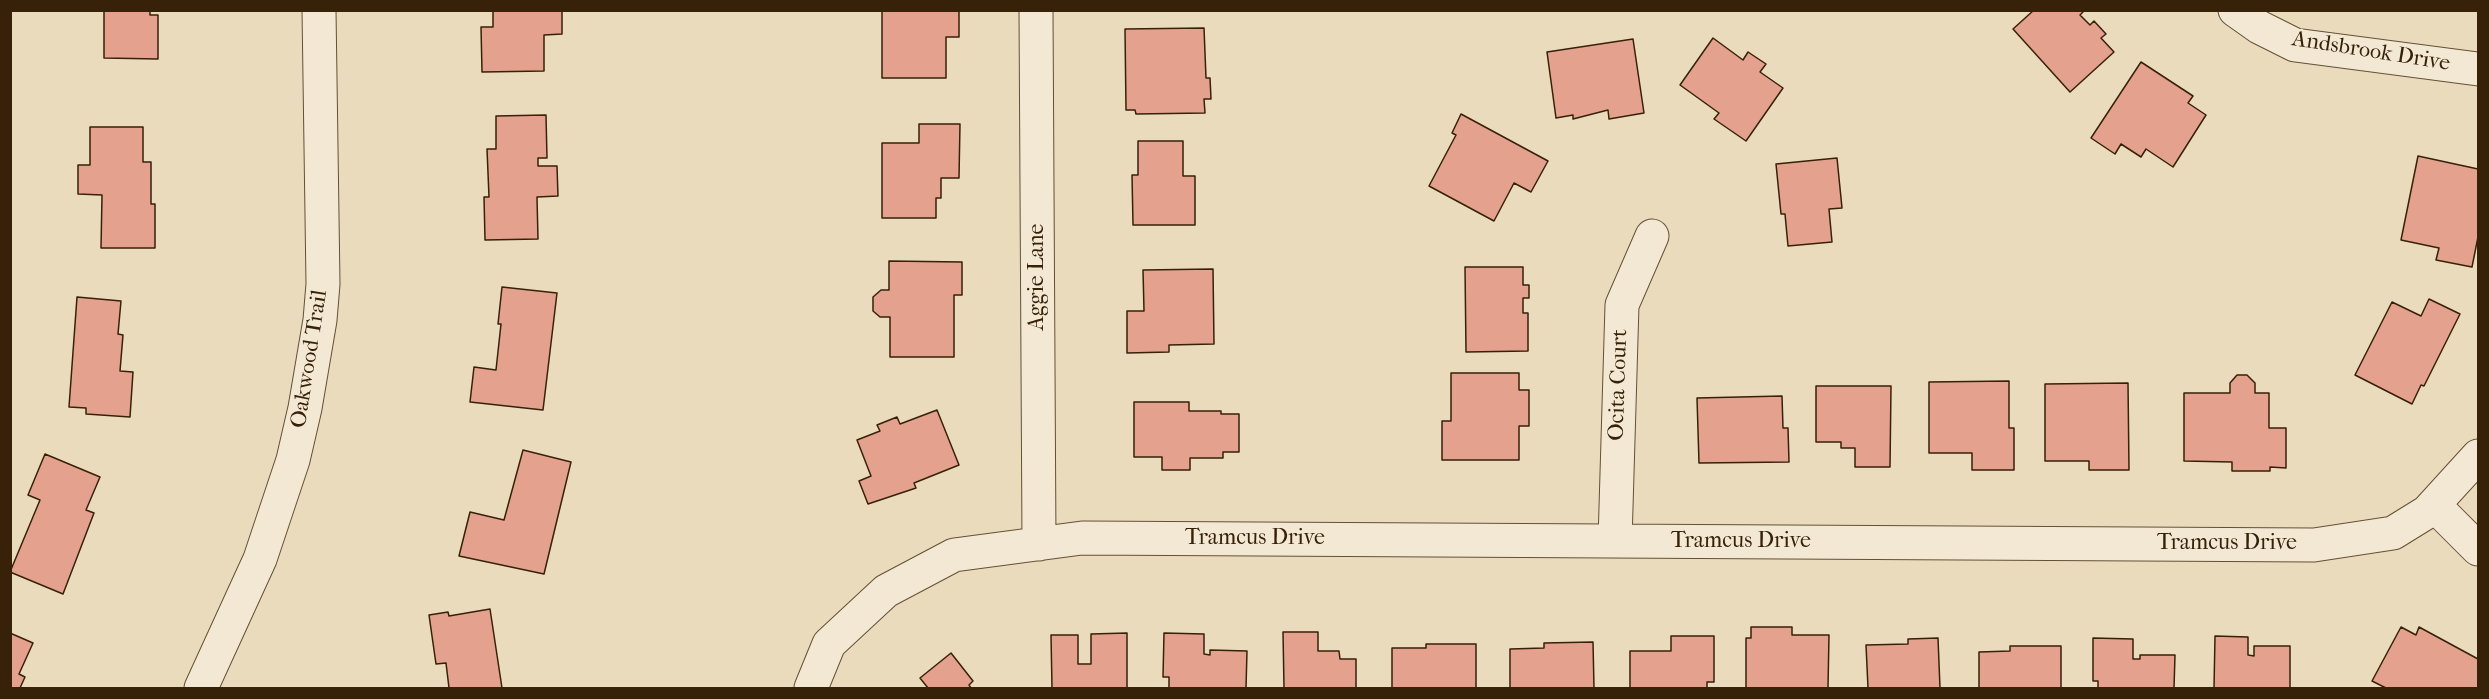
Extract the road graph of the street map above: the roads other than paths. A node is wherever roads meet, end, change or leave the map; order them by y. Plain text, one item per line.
1 (319, 10) edge
2 (1036, 10) edge
3 (2235, 10) edge
4 (2478, 69) edge
5 (1652, 236) dead end
6 (2478, 456) edge
7 (2434, 506) junction
8 (1615, 541) junction
9 (1039, 544) junction
10 (2478, 549) edge
11 (201, 688) edge
12 (811, 688) edge

1 - 11 street, Oakwood Trail
2 - 9 street, Aggie Lane
3 - 4 street, Andsbrook Drive
5 - 8 street, Ocita Court
6 - 7 street, Tramcus Drive
7 - 8 street, Tramcus Drive
7 - 10 street
8 - 9 street, Tramcus Drive
9 - 12 street, Tramcus Drive

